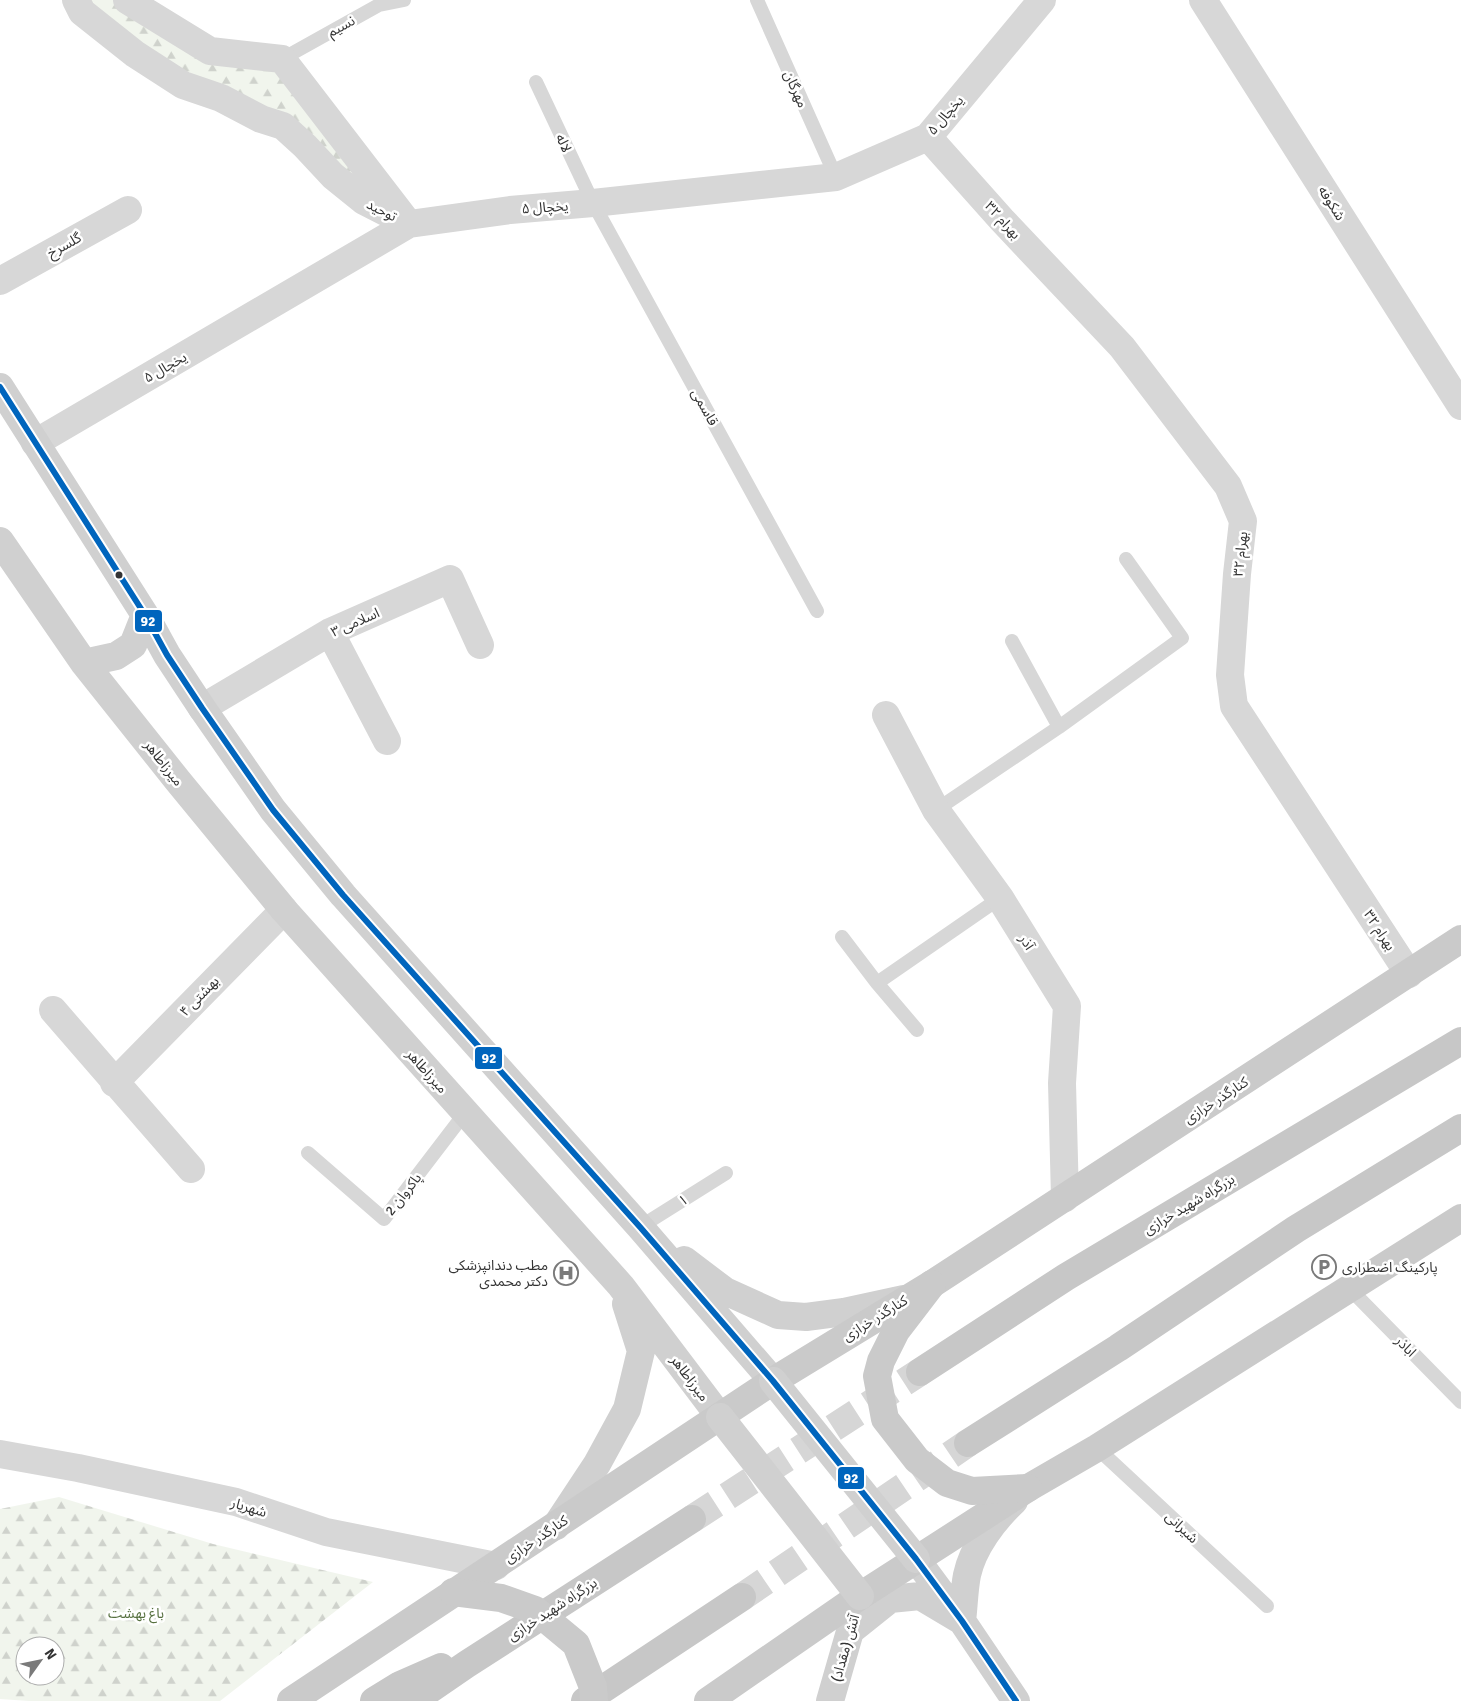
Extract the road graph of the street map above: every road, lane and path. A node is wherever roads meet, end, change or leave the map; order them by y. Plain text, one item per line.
1 (127, 0) edge
2 (404, 0) edge
3 (757, 0) edge
4 (1042, 0) edge
5 (1203, 0) edge
6 (378, 2) edge
7 (85, 4) edge
8 (210, 51) junction
9 (282, 59) junction
10 (536, 82) dead end
11 (183, 85) junction
12 (928, 137) junction
13 (836, 177) junction
14 (593, 203) junction
15 (128, 210) dead end
16 (409, 224) junction
17 (0, 281) edge
18 (0, 388) edge
19 (1461, 406) edge
20 (35, 443) junction
21 (0, 541) edge
22 (1126, 559) dead end
23 (818, 611) dead end
24 (145, 615) junction
25 (330, 632) junction
26 (1012, 641) dead end
27 (480, 645) dead end
28 (84, 663) junction
29 (202, 708) junction
30 (886, 715) dead end
31 (1059, 727) junction
32 (387, 741) dead end
33 (936, 810) junction
34 (1000, 898) junction
35 (284, 910) junction
36 (842, 937) dead end
37 (1461, 939) edge
38 (1408, 974) junction
39 (877, 983) junction
40 (53, 1010) dead end
41 (917, 1030) dead end
42 (1461, 1041) edge
43 (114, 1082) junction
44 (465, 1113) junction
45 (1461, 1128) edge
46 (308, 1153) dead end
47 (190, 1169) dead end
48 (726, 1173) dead end
49 (1065, 1198) junction
50 (1461, 1218) edge
51 (640, 1227) junction
52 (932, 1284) junction
53 (621, 1286) junction
54 (1350, 1289) junction
55 (907, 1298) junction
56 (920, 1372) tunnel mouth
57 (774, 1381) junction
58 (1461, 1402) edge
59 (720, 1417) junction
60 (968, 1444) tunnel mouth
61 (1097, 1448) junction
62 (0, 1454) edge
63 (1028, 1488) junction
64 (692, 1519) tunnel mouth
65 (556, 1526) junction
66 (916, 1559) junction
67 (496, 1566) junction
68 (453, 1592) junction
69 (860, 1596) junction
70 (742, 1597) tunnel mouth
71 (1267, 1606) dead end
72 (962, 1621) junction
73 (850, 1630) junction
74 (505, 1640) junction
75 (292, 1701) edge
76 (374, 1701) edge
77 (413, 1701) edge
78 (585, 1701) edge
79 (594, 1701) edge
80 (708, 1701) edge
81 (830, 1701) edge
82 (1016, 1701) edge

1 - 8 street
2 - 6 lane, نسیم
3 - 13 lane, مهرگان
4 - 12 street, یخچال ۵
5 - 19 street, شکوفه
6 - 9 lane, نسیم
7 - 11 street, توحید
8 - 9 street
8 - 11 street
9 - 16 street, توحید
10 - 14 lane, لاله
11 - 16 street, توحید
12 - 13 street, یخچال ۵
12 - 38 street, بهرام ۳۲
13 - 14 street, یخچال ۵
14 - 16 street, یخچال ۵
14 - 23 lane, قاسمی
15 - 17 street, گلسرخ
16 - 20 street, یخچال ۵
18 - 20 main road
20 - 24 main road
21 - 28 main road, میرزاطاهر
22 - 31 lane
24 - 28 main road
24 - 29 main road
25 - 27 street, اسلامی ۳
25 - 29 street, اسلامی ۳
25 - 32 street
26 - 31 lane
28 - 35 main road, میرزاطاهر
29 - 51 main road
30 - 33 street, آذر
31 - 33 lane
33 - 34 street, آذر
34 - 39 lane
34 - 49 street, آذر
35 - 43 street, بهشتی ۴
35 - 44 main road, میرزاطاهر
36 - 39 lane
37 - 38 main road, کنارگذر خرازی
38 - 49 main road, کنارگذر خرازی
39 - 41 lane
40 - 43 street
42 - 56 highway, بزرگراه شهید خرازی
43 - 47 street
44 - 46 lane, پاکروان 2
44 - 53 main road, میرزاطاهر
45 - 60 highway
48 - 51 lane, ۱
49 - 52 main road, کنارگذر خرازی
50 - 54 main road
51 - 55 main road
51 - 57 main road
52 - 55 main road, کنارگذر خرازی
52 - 63 main road, bridge
53 - 59 main road, میرزاطاهر
53 - 65 main road
54 - 58 lane, اباذر
54 - 61 main road
55 - 57 main road, کنارگذر خرازی
57 - 59 main road, کنارگذر خرازی
57 - 66 main road, bridge
59 - 65 main road, کنارگذر خرازی
59 - 69 main road, میرزاطاهر, bridge
61 - 63 main road
61 - 71 lane, شیرانی
62 - 67 street, شهریار
63 - 66 main road
63 - 72 main road
64 - 74 highway, بزرگراه شهید خرازی
65 - 67 main road, کنارگذر خرازی
66 - 69 main road
66 - 72 main road
67 - 68 main road, کنارگذر خرازی
68 - 75 main road, کنارگذر خرازی
68 - 79 main road, bridge
69 - 73 main road, آتش (مقداد)
69 - 80 main road
70 - 78 highway
72 - 73 main road
72 - 82 main road
73 - 81 main road, آتش (مقداد)
74 - 76 highway
74 - 77 highway, بزرگراه شهید خرازی

